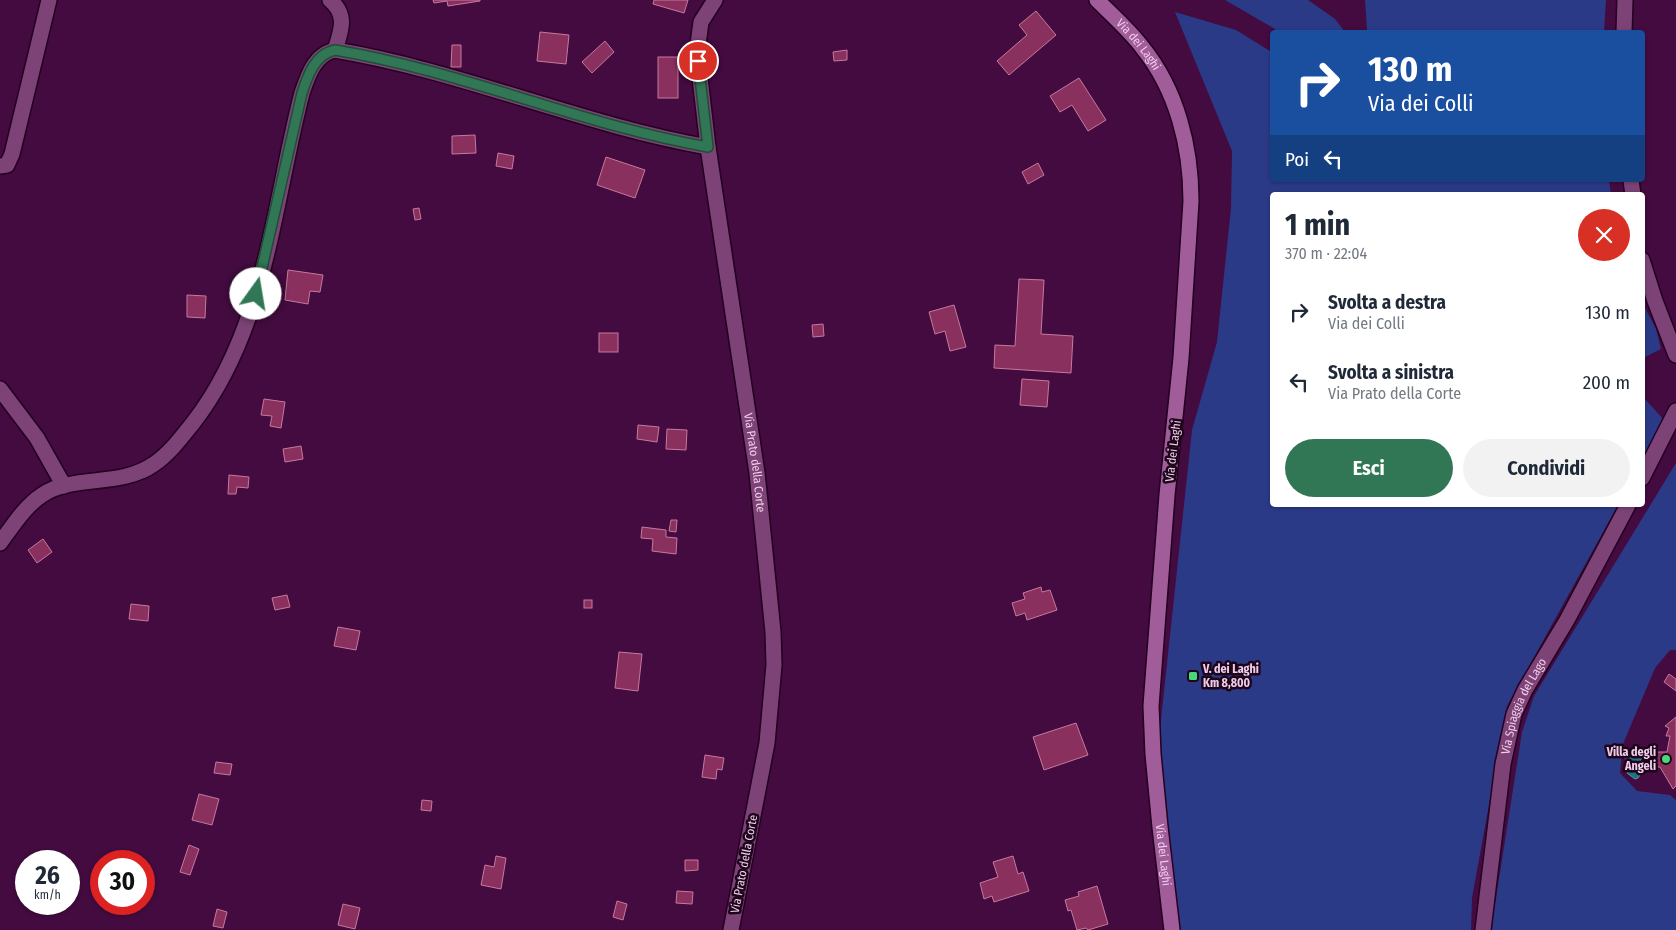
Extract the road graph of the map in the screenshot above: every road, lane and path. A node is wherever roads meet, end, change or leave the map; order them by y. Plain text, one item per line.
1 (49, 0) edge
2 (330, 0) edge
3 (715, 0) edge
4 (1097, 0) edge
5 (1625, 0) edge
6 (1624, 30) edge
7 (335, 50) junction
8 (708, 147) junction
9 (0, 166) edge
10 (1645, 269) edge
11 (1676, 355) edge
12 (0, 389) edge
13 (1676, 411) edge
14 (1645, 472) edge
15 (64, 486) junction
16 (1627, 507) edge
17 (0, 544) edge
18 (731, 930) edge
19 (1172, 930) edge
20 (1483, 930) edge

1 - 9 street
2 - 7 street
3 - 8 street, Via Prato della Corte
4 - 19 main road, Via dei Laghi
5 - 6 street
7 - 8 street
7 - 15 street
8 - 18 street, Via Prato della Corte
10 - 11 street
12 - 15 street
13 - 14 street
15 - 17 street
16 - 20 street, Via Spiaggia del Lago

